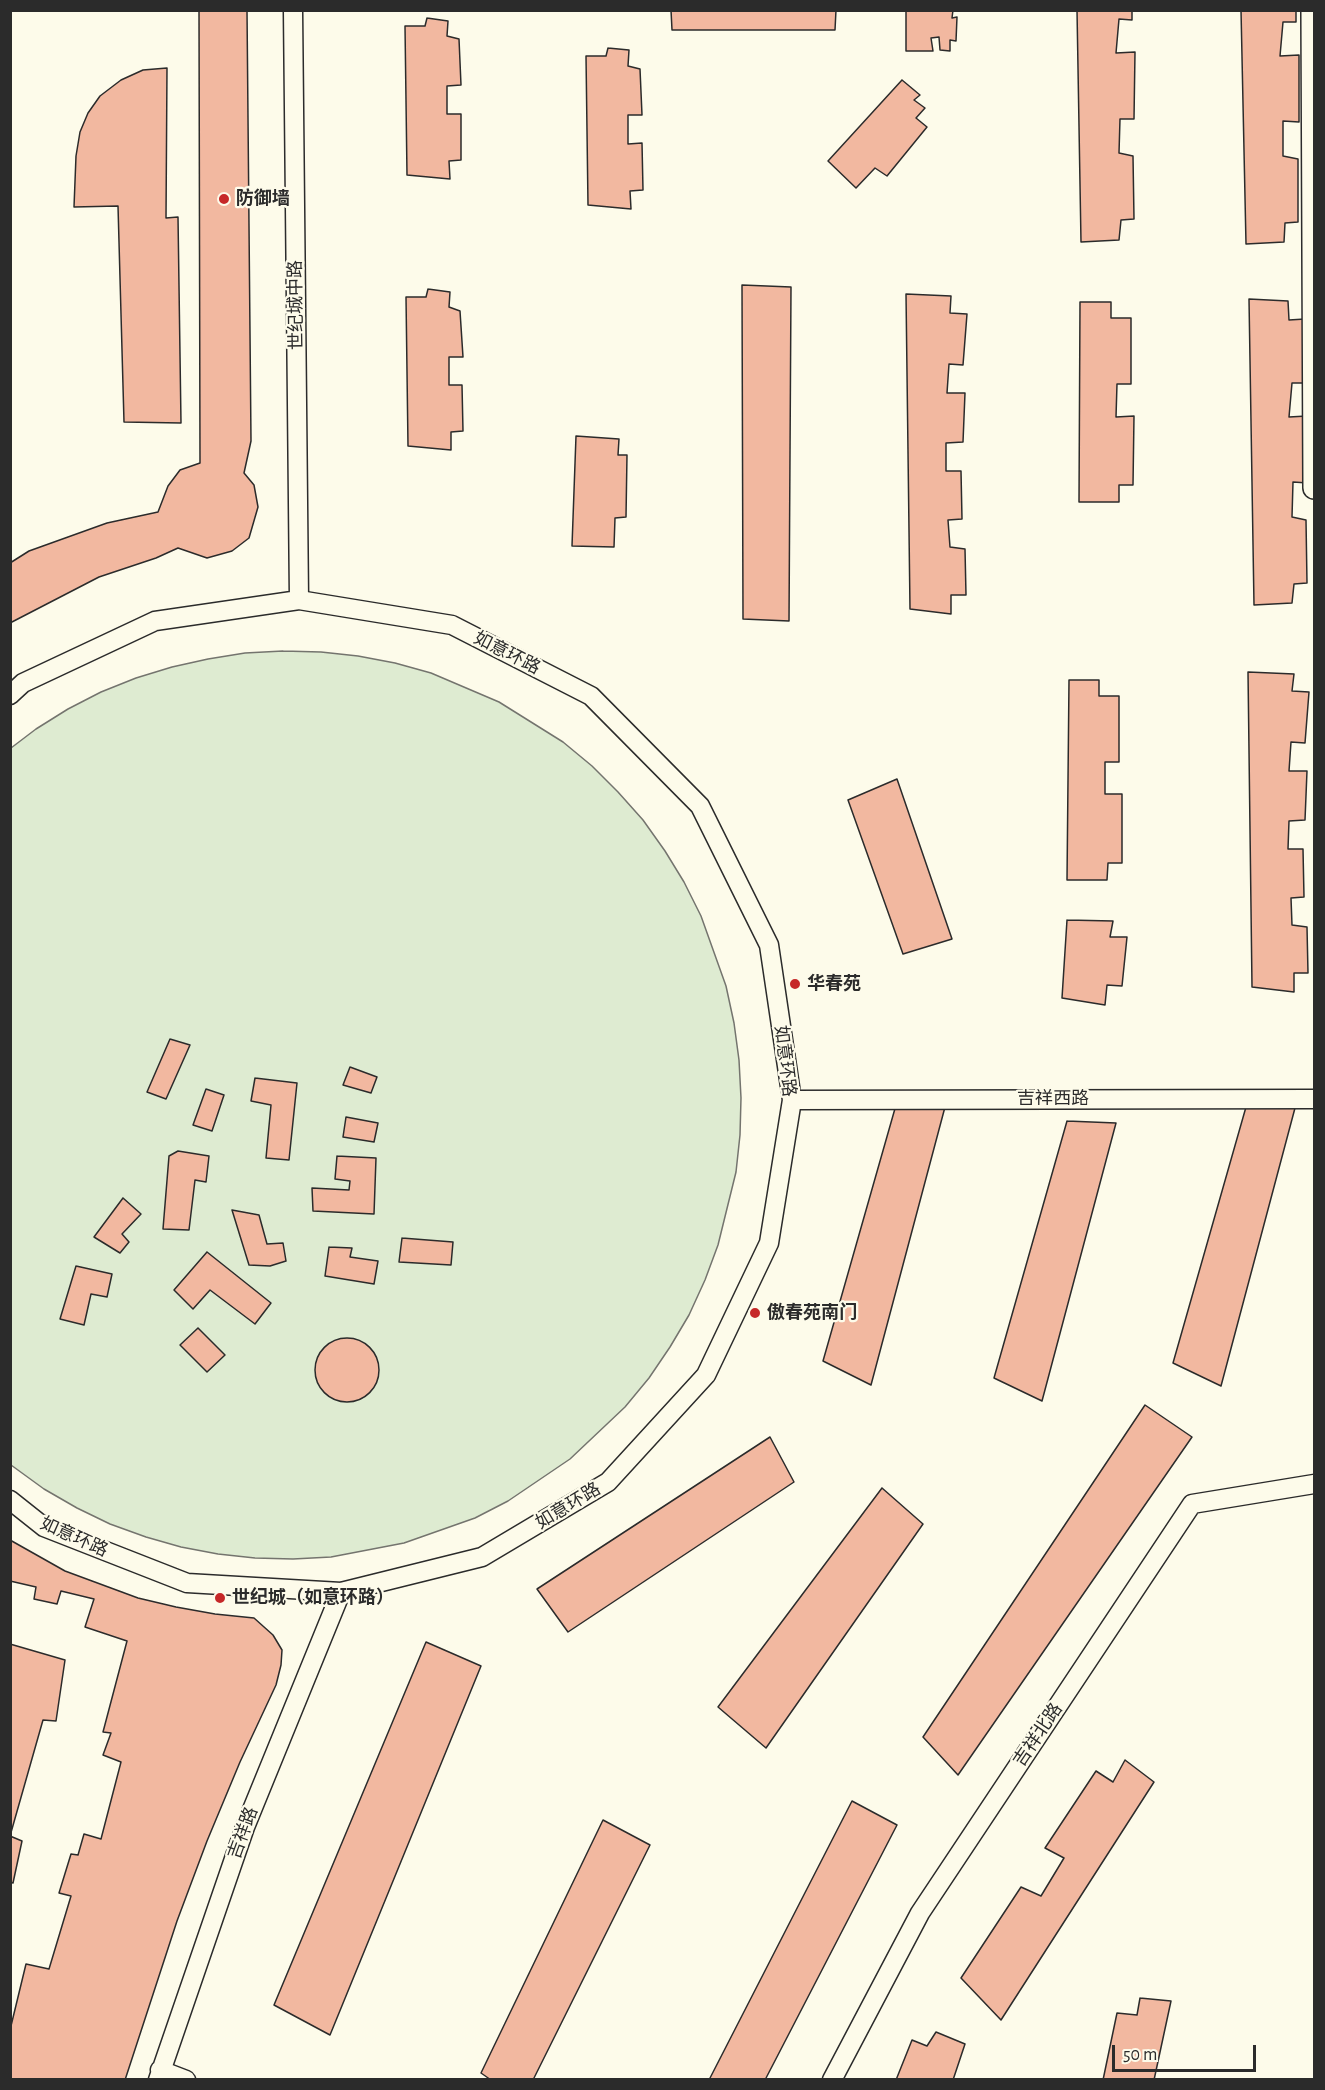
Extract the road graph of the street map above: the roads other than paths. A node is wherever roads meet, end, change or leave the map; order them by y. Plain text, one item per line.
1 (293, 10) edge
2 (1312, 10) edge
3 (1314, 488) edge
4 (299, 600) junction
5 (10, 695) edge
6 (1314, 1099) edge
7 (792, 1100) junction
8 (1314, 1484) edge
9 (10, 1500) edge
10 (341, 1592) junction
11 (159, 2075) edge
12 (186, 2079) edge
13 (832, 2079) edge

1 - 4 street, 世纪城中路
2 - 3 street
4 - 5 street, 如意环路
4 - 7 street, 如意环路
6 - 7 street, 吉祥西路
7 - 10 street, 如意环路
8 - 13 street, 吉祥北路
9 - 10 street, 如意环路
10 - 11 street, 吉祥路
11 - 12 street

